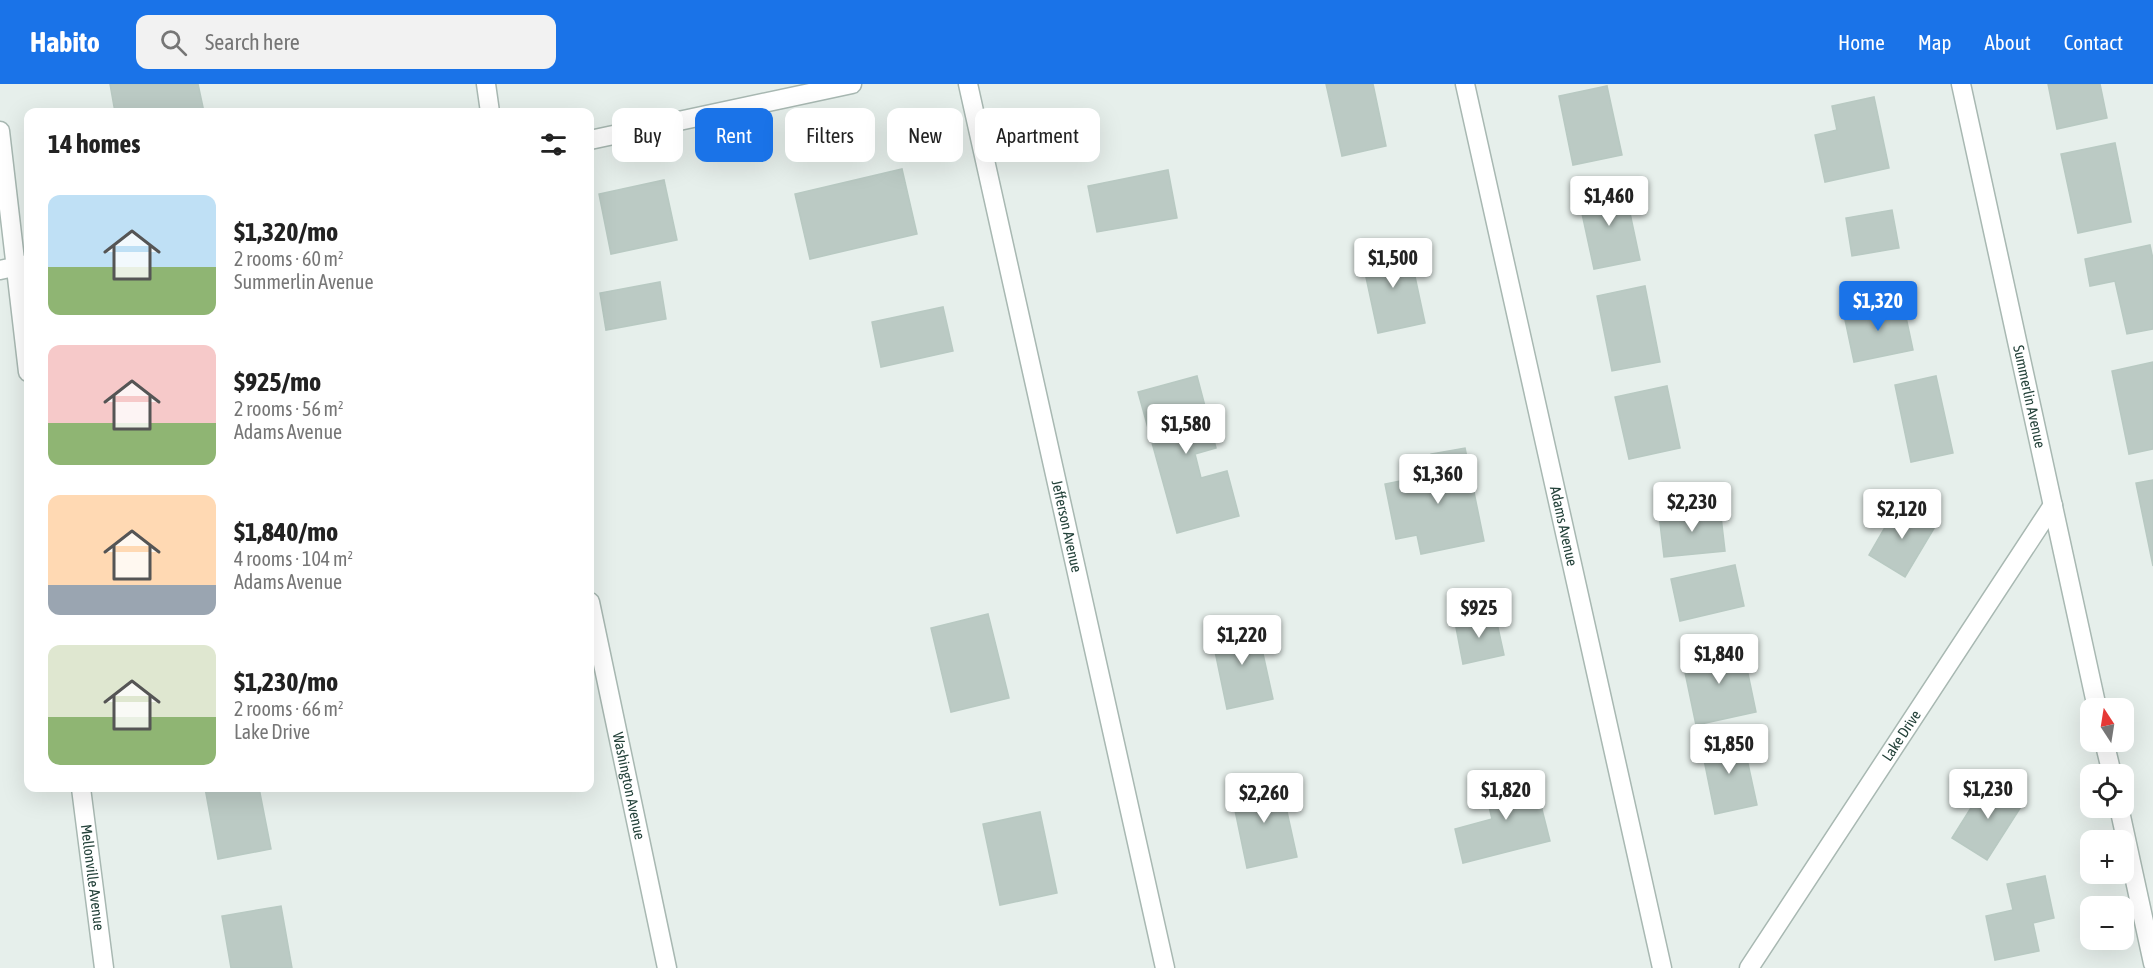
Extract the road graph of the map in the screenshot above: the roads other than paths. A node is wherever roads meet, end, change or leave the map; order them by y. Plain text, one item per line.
1 (486, 84) edge
2 (852, 84) edge
3 (968, 84) edge
4 (1465, 84) edge
5 (1961, 84) edge
6 (489, 108) edge
7 (0, 131) edge
8 (594, 139) edge
9 (14, 267) edge
10 (24, 342) edge
11 (2052, 505) junction
12 (594, 621) edge
13 (2095, 698) edge
14 (82, 792) edge
15 (2121, 818) edge
16 (2153, 963) edge
17 (104, 968) edge
18 (667, 968) edge
19 (1165, 968) edge
20 (1662, 968) edge
21 (1749, 968) edge

1 - 6 street
2 - 8 street
3 - 19 street, Jefferson Avenue
4 - 20 street, Adams Avenue
5 - 11 street, Summerlin Avenue
7 - 9 street
9 - 10 street
11 - 13 street, Summerlin Avenue
11 - 21 street, Lake Drive
12 - 18 street, Washington Avenue
14 - 17 street, Mellonville Avenue
15 - 16 street

